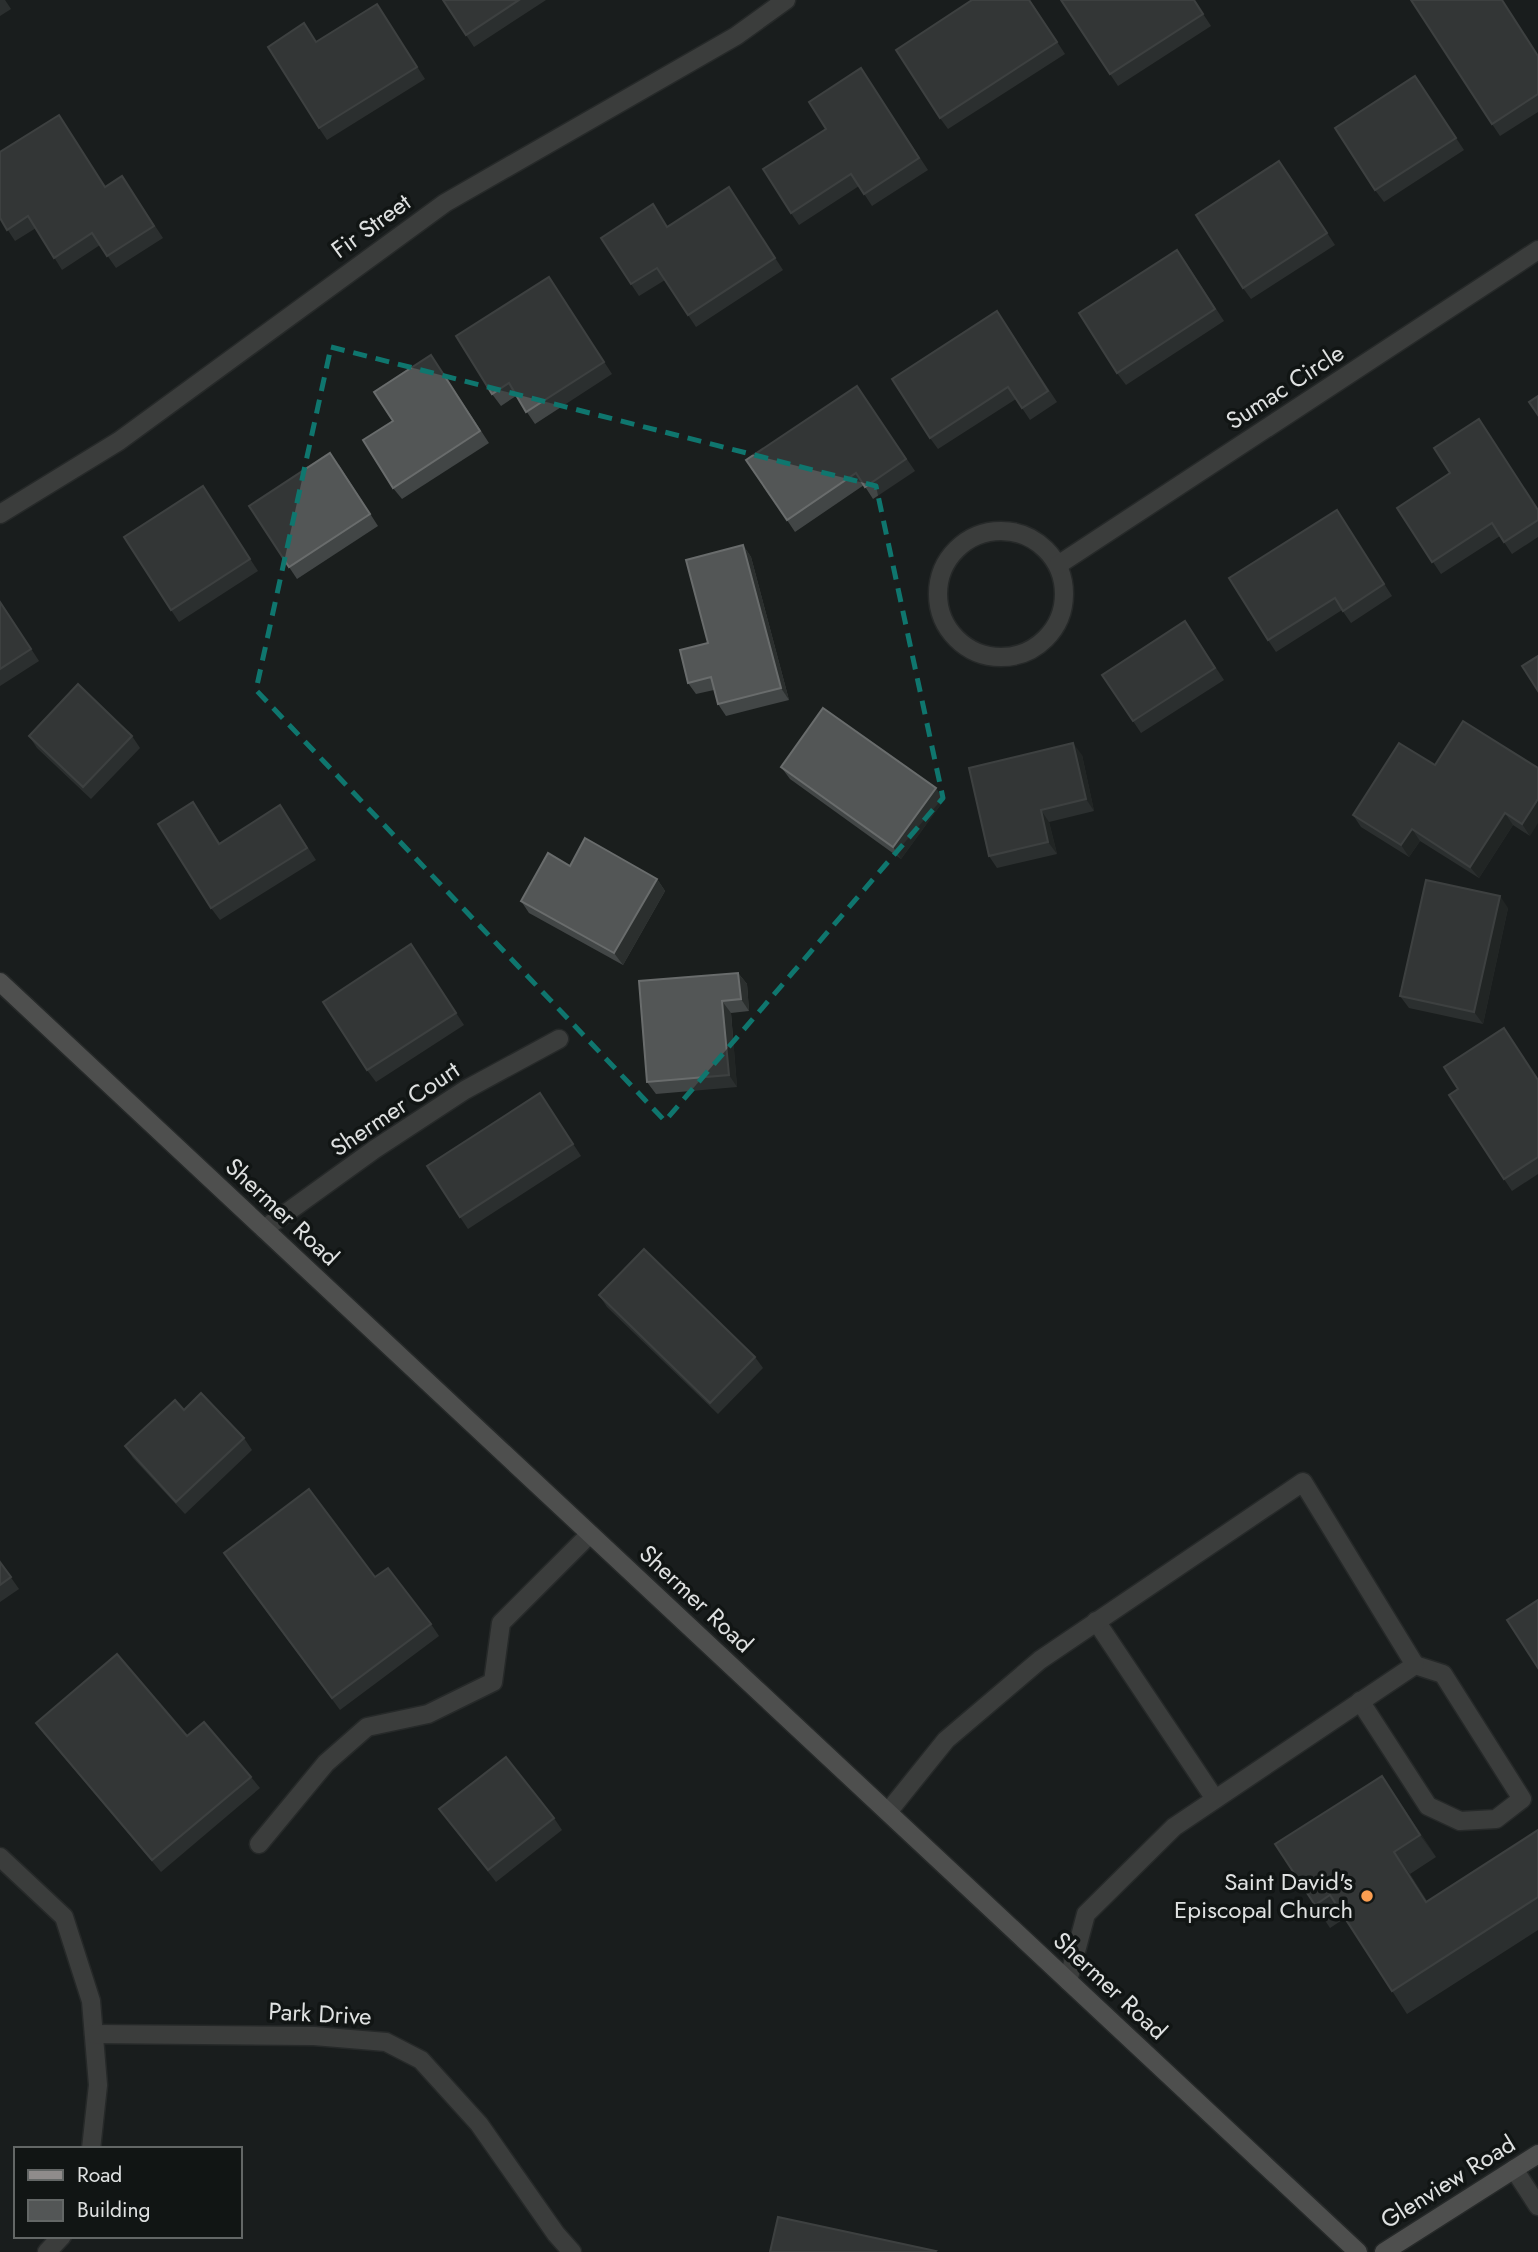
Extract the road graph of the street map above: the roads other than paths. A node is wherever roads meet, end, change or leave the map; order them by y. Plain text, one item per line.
1 (786, 0) edge
2 (1538, 250) edge
3 (0, 514) edge
4 (1058, 565) junction
5 (0, 982) edge
6 (559, 1039) dead end
7 (264, 1229) junction
8 (590, 1534) junction
9 (1096, 1621) junction
10 (1415, 1665) junction
11 (1360, 1702) junction
12 (1214, 1799) junction
13 (888, 1812) junction
14 (259, 1844) dead end
15 (0, 1857) edge
16 (1068, 1981) junction
17 (94, 2034) junction
18 (91, 2147) edge
19 (1538, 2154) edge
20 (1514, 2169) junction
21 (1538, 2206) edge
22 (60, 2238) edge
23 (47, 2252) edge
24 (572, 2252) edge
25 (1358, 2252) edge
26 (1384, 2252) edge

1 - 3 street, Fir Street
2 - 4 street, Sumac Circle
4 - 4 street
5 - 7 main road, Shermer Road
6 - 7 street, Shermer Court
7 - 8 main road, Shermer Road
8 - 13 main road, Shermer Road
8 - 14 street
9 - 10 street
9 - 12 street
9 - 13 street
10 - 11 street
10 - 11 street
11 - 12 street
12 - 16 street
13 - 16 main road, Shermer Road
15 - 17 street
16 - 25 main road, Shermer Road
17 - 18 street
17 - 24 street, Park Drive
19 - 20 main road, Glenview Road
20 - 21 street
20 - 26 main road, Glenview Road
22 - 23 street

